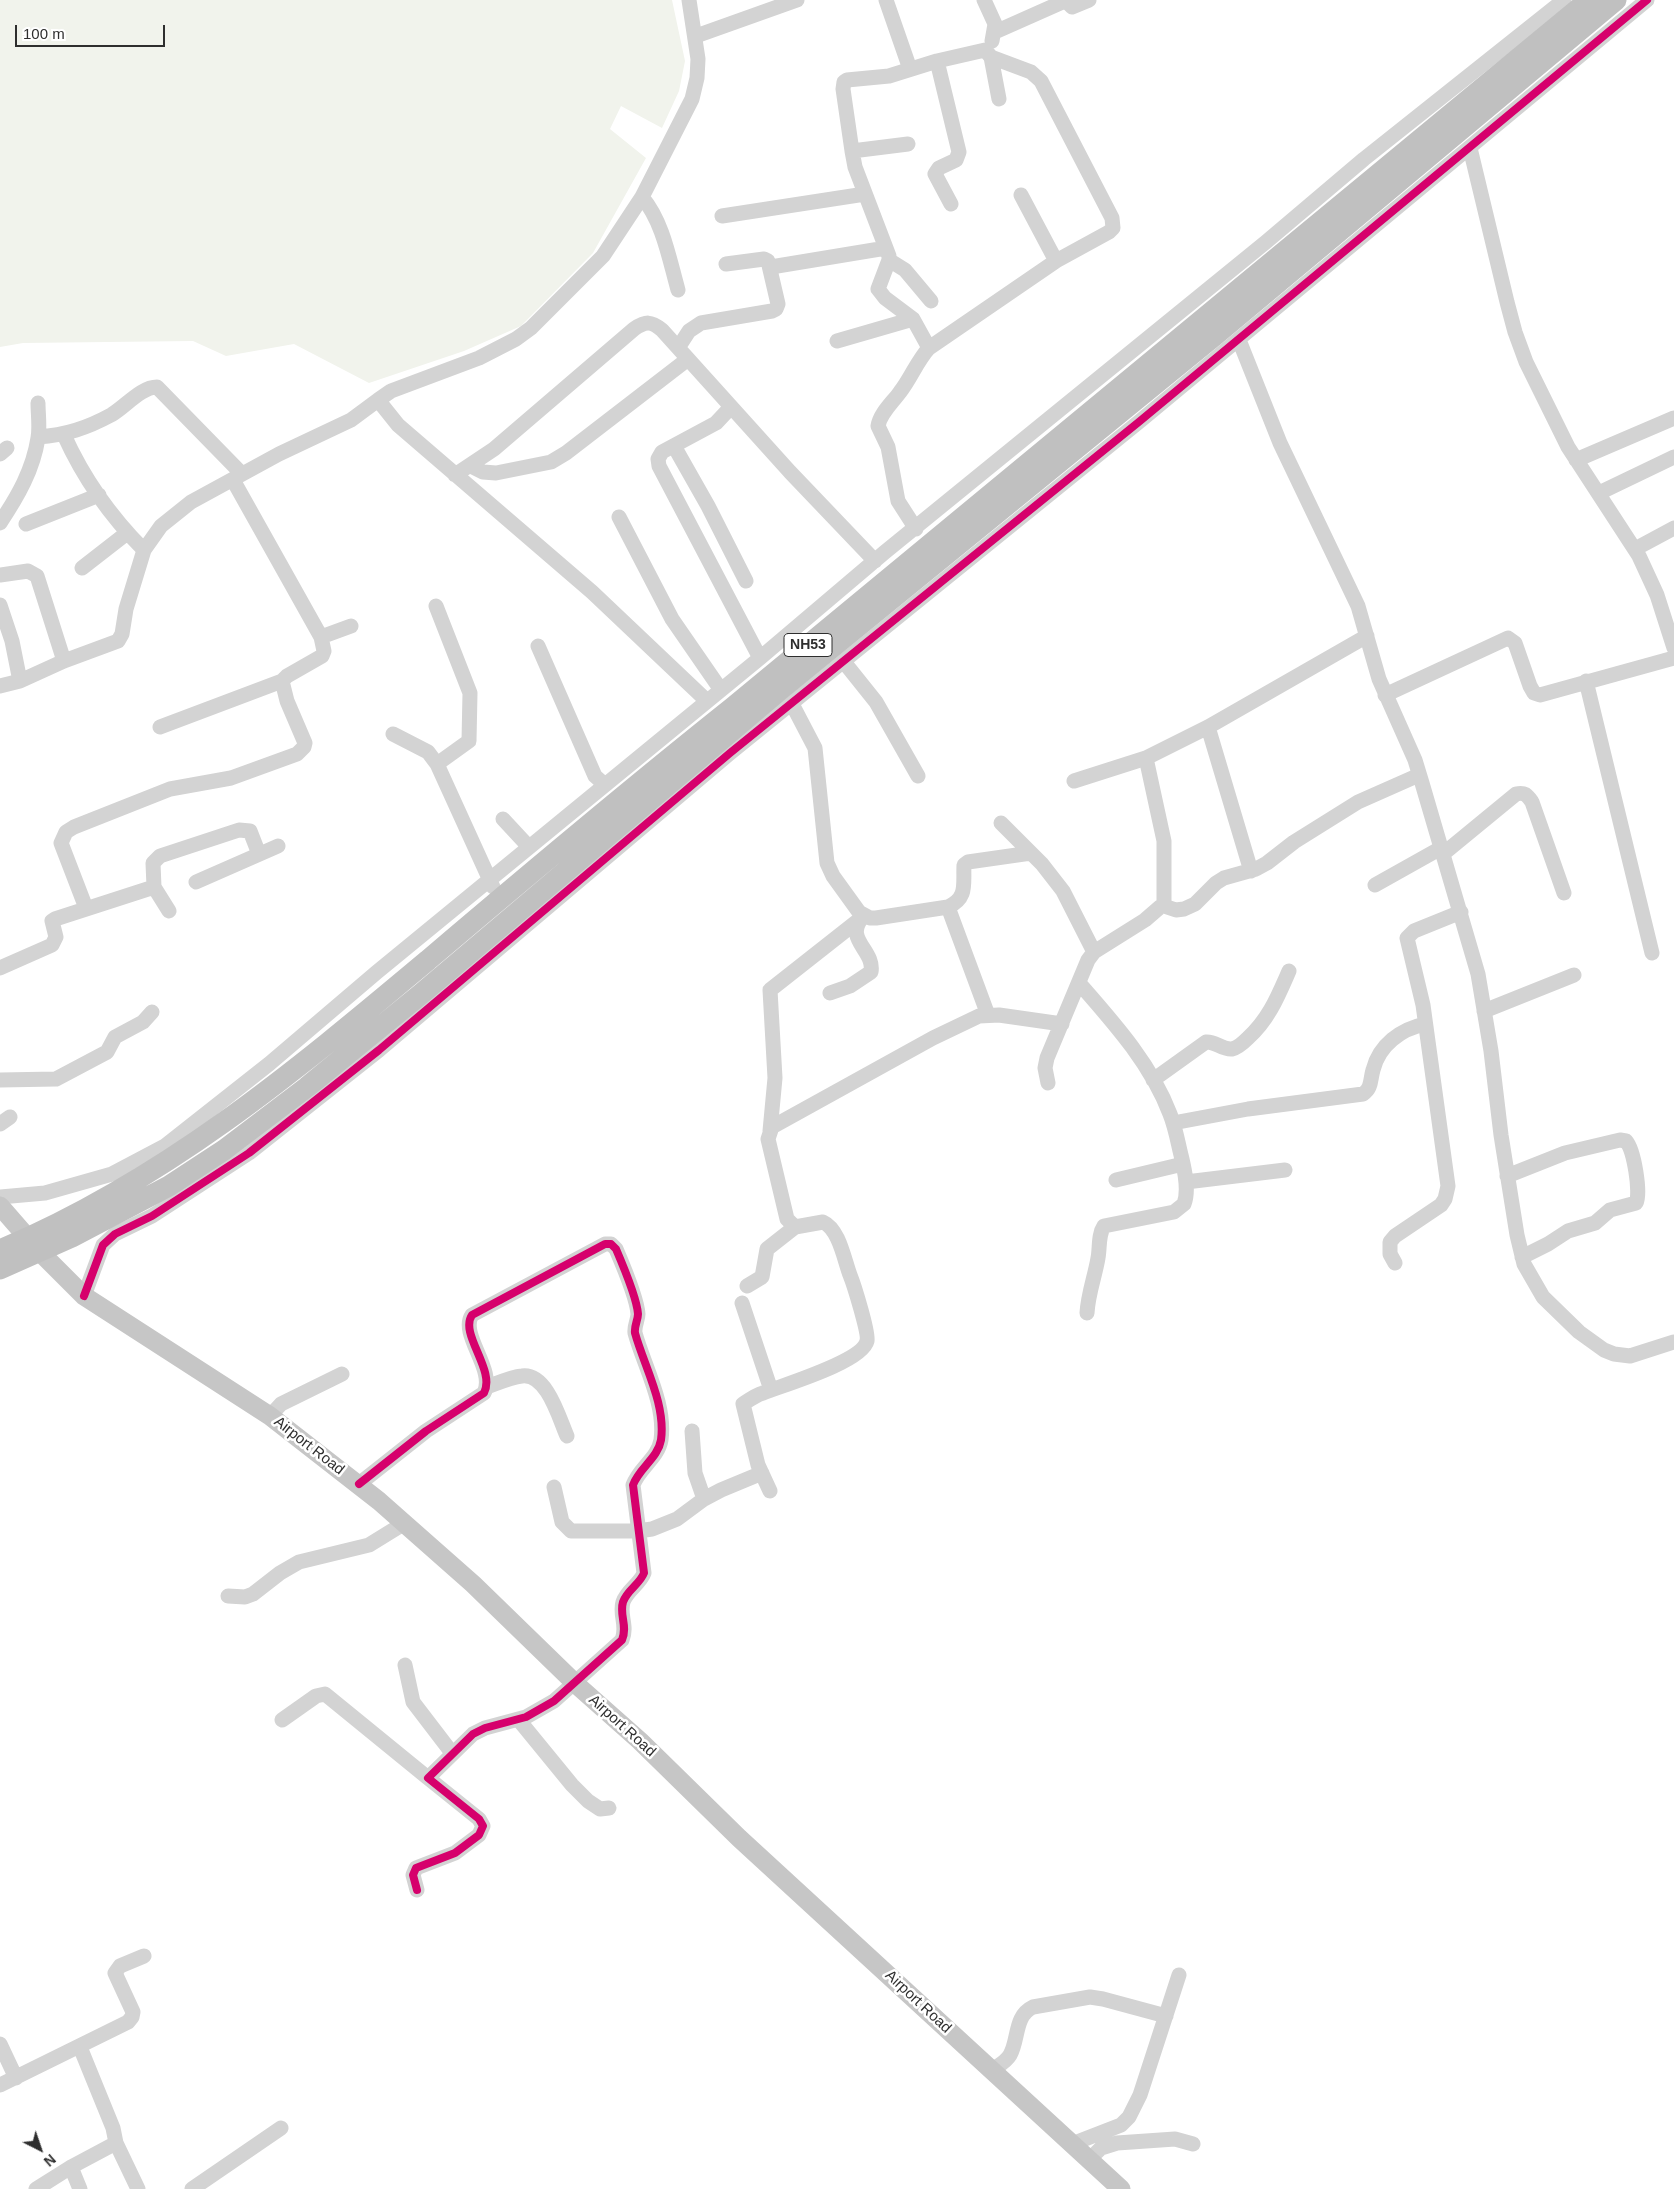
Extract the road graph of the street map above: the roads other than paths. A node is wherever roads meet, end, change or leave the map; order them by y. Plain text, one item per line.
1 (689, 0) edge
2 (797, 0) edge
3 (886, 0) edge
4 (984, 0) edge
5 (1089, 0) edge
6 (1564, 0) edge
7 (1589, 0) edge
8 (1616, 0) edge
9 (1648, 0) edge
10 (1065, 1) edge
11 (995, 32) junction
12 (696, 36) junction
13 (990, 54) junction
14 (937, 61) junction
15 (910, 69) junction
16 (1000, 99) dead end
17 (908, 144) dead end
18 (1470, 148) junction
19 (852, 151) junction
20 (865, 194) junction
21 (1021, 195) dead end
22 (642, 197) junction
23 (951, 204) dead end
24 (722, 216) dead end
25 (887, 254) junction
26 (1056, 261) junction
27 (726, 264) dead end
28 (771, 267) junction
29 (678, 290) dead end
30 (931, 301) dead end
31 (913, 319) junction
32 (1240, 340) junction
33 (838, 341) dead end
34 (929, 348) junction
35 (683, 354) junction
36 (378, 400) junction
37 (38, 403) dead end
38 (731, 407) junction
39 (1674, 418) edge
40 (64, 435) junction
41 (38, 437) junction
42 (674, 446) junction
43 (494, 449) junction
44 (1674, 457) edge
45 (1576, 460) junction
46 (471, 466) junction
47 (516, 469) junction
48 (455, 475) junction
49 (238, 477) junction
50 (1599, 493) junction
51 (99, 495) junction
52 (620, 517) dead end
53 (0, 523) edge
54 (26, 524) dead end
55 (1674, 528) edge
56 (916, 529) junction
57 (127, 533) junction
58 (1636, 549) junction
59 (144, 550) junction
60 (875, 561) junction
61 (82, 568) dead end
62 (0, 575) edge
63 (746, 581) dead end
64 (0, 605) edge
65 (436, 606) dead end
66 (352, 626) dead end
67 (1367, 636) junction
68 (321, 637) junction
69 (538, 646) dead end
70 (1674, 648) edge
71 (760, 658) junction
72 (1674, 658) edge
73 (64, 661) junction
74 (844, 662) junction
75 (20, 681) junction
76 (282, 681) junction
77 (1586, 681) junction
78 (0, 686) edge
79 (721, 690) junction
80 (1385, 695) junction
81 (707, 701) junction
82 (792, 704) junction
83 (160, 727) dead end
84 (1208, 727) junction
85 (393, 734) dead end
86 (1146, 758) junction
87 (437, 764) junction
88 (1419, 775) junction
89 (918, 776) dead end
90 (1074, 781) dead end
91 (604, 784) junction
92 (503, 819) dead end
93 (1001, 823) dead end
94 (278, 846) dead end
95 (530, 847) junction
96 (1442, 851) junction
97 (1031, 852) junction
98 (259, 854) junction
99 (1251, 871) junction
100 (490, 879) junction
101 (196, 882) dead end
102 (1375, 885) dead end
103 (154, 887) junction
104 (1564, 893) dead end
105 (1164, 906) junction
106 (948, 907) junction
107 (86, 908) junction
108 (169, 911) dead end
109 (1461, 912) junction
110 (864, 916) junction
111 (510, 917) junction
112 (1094, 952) junction
113 (1652, 953) dead end
114 (0, 968) edge
115 (1289, 971) dead end
116 (1574, 975) dead end
117 (1079, 984) junction
118 (830, 993) dead end
119 (1484, 1011) junction
120 (152, 1012) dead end
121 (988, 1015) junction
122 (1062, 1024) junction
123 (1425, 1024) junction
124 (0, 1080) edge
125 (1153, 1080) junction
126 (1048, 1083) dead end
127 (1173, 1124) junction
128 (770, 1131) junction
129 (1183, 1164) junction
130 (1285, 1170) dead end
131 (1507, 1176) junction
132 (1116, 1180) dead end
133 (1186, 1182) junction
134 (0, 1197) edge
135 (0, 1206) edge
136 (795, 1227) junction
137 (34, 1245) junction
138 (0, 1250) edge
139 (1522, 1257) junction
140 (1396, 1263) dead end
141 (0, 1269) edge
142 (747, 1286) dead end
143 (84, 1296) junction
144 (742, 1302) dead end
145 (1087, 1313) dead end
146 (1674, 1342) edge
147 (342, 1374) dead end
148 (488, 1387) junction
149 (771, 1390) junction
150 (270, 1416) junction
151 (692, 1431) dead end
152 (567, 1436) dead end
153 (762, 1473) junction
154 (359, 1484) junction
155 (554, 1486) dead end
156 (770, 1491) dead end
157 (704, 1499) junction
158 (402, 1524) junction
159 (638, 1531) junction
160 (228, 1596) dead end
161 (405, 1665) dead end
162 (574, 1682) junction
163 (518, 1719) junction
164 (282, 1720) dead end
165 (452, 1753) junction
166 (432, 1774) junction
167 (609, 1808) dead end
168 (417, 1890) dead end
169 (144, 1956) dead end
170 (1179, 1975) dead end
171 (1166, 2016) junction
172 (0, 2044) edge
173 (80, 2046) junction
174 (992, 2070) junction
175 (16, 2078) junction
176 (0, 2085) edge
177 (281, 2128) dead end
178 (116, 2143) junction
179 (1072, 2144) junction
180 (1193, 2144) dead end
181 (1089, 2160) junction
182 (71, 2167) junction
183 (200, 2187) edge
184 (36, 2189) edge
185 (80, 2189) edge
186 (138, 2189) edge
187 (1121, 2189) edge

1 - 12 street
2 - 12 street
3 - 15 street
4 - 11 street
5 - 10 street
6 - 56 street
7 - 111 highway, NH53
8 - 111 highway, NH53
9 - 18 street
10 - 11 street
11 - 13 street
12 - 22 street
13 - 14 street
13 - 16 street
13 - 26 street
14 - 15 street
14 - 23 street
15 - 19 street
17 - 19 street
18 - 32 street
18 - 45 street
19 - 20 street
20 - 24 street
20 - 25 street
21 - 26 street
22 - 29 street
22 - 36 street
25 - 28 street
25 - 30 street
25 - 31 street
26 - 34 street
27 - 28 street
28 - 35 street
31 - 33 street
31 - 34 street
32 - 67 street
32 - 74 street
34 - 56 street
35 - 38 street
35 - 43 street
35 - 47 street
36 - 48 street
36 - 49 street
37 - 41 street
38 - 42 street
38 - 60 street
39 - 45 street
40 - 41 street
40 - 49 street
40 - 51 street
41 - 53 street
42 - 63 street
42 - 71 street
43 - 46 street
43 - 47 street
44 - 50 street
45 - 50 street
46 - 47 street
46 - 48 street
48 - 81 street
49 - 59 street
49 - 68 street
50 - 58 street
51 - 54 street
51 - 57 street
52 - 79 street
55 - 58 street
56 - 60 street
57 - 59 street
57 - 61 street
58 - 70 street
59 - 73 street
60 - 71 street
62 - 73 street
64 - 75 street
65 - 87 street
66 - 68 street
67 - 80 street
67 - 84 street
68 - 76 street
69 - 91 street
71 - 79 street
72 - 77 street
73 - 75 street
74 - 82 street
74 - 89 street
75 - 78 street
76 - 83 street
76 - 107 street
77 - 80 street
77 - 113 street
79 - 81 street
80 - 88 street
81 - 91 street
82 - 110 street
82 - 111 street
84 - 86 street
84 - 99 street
85 - 87 street
86 - 90 street
86 - 105 street
87 - 100 street
88 - 96 street
88 - 99 street
91 - 95 street
92 - 95 street
93 - 97 street
94 - 98 street
95 - 100 street
96 - 102 street
96 - 104 street
96 - 109 street
97 - 106 street
97 - 112 street
98 - 101 street
98 - 103 street
99 - 105 street
100 - 111 street
100 - 134 street
103 - 107 street
103 - 108 street
105 - 112 street
106 - 110 street
106 - 121 street
107 - 114 street
109 - 119 street
109 - 123 street
110 - 118 street
110 - 128 street
111 - 137 highway, NH53
111 - 143 street
112 - 117 street
115 - 125 street
116 - 119 street
117 - 122 street
117 - 125 street
119 - 131 street
120 - 124 street
121 - 122 street
121 - 128 street
122 - 126 street
123 - 127 street
123 - 140 street
125 - 127 street
127 - 129 street
128 - 136 street
129 - 132 street
129 - 133 street
130 - 133 street
131 - 139 street
131 - 139 street
133 - 145 street
135 - 137 main road, Airport Road
136 - 142 street
136 - 149 street
137 - 138 highway, NH53
137 - 141 highway, NH53
137 - 143 main road, Airport Road
139 - 146 street
143 - 150 main road, Airport Road
144 - 149 street
147 - 150 street
148 - 152 street
148 - 154 street
148 - 159 street
149 - 153 street
150 - 154 main road, Airport Road
151 - 157 street
153 - 156 street
153 - 157 street
154 - 158 main road, Airport Road
155 - 159 street
157 - 159 street
158 - 160 street
158 - 162 main road, Airport Road
159 - 162 street
161 - 165 street
162 - 163 street
162 - 174 main road, Airport Road
163 - 165 street
163 - 167 street
164 - 166 street
165 - 166 street
166 - 168 street
169 - 173 street
170 - 171 street
171 - 174 street
171 - 179 street
172 - 175 street
173 - 175 street
173 - 178 street
174 - 179 main road, Airport Road
175 - 176 street
177 - 183 street
178 - 182 street
178 - 186 street
179 - 181 main road, Airport Road
180 - 181 street
181 - 187 main road, Airport Road
182 - 184 street
182 - 185 street

